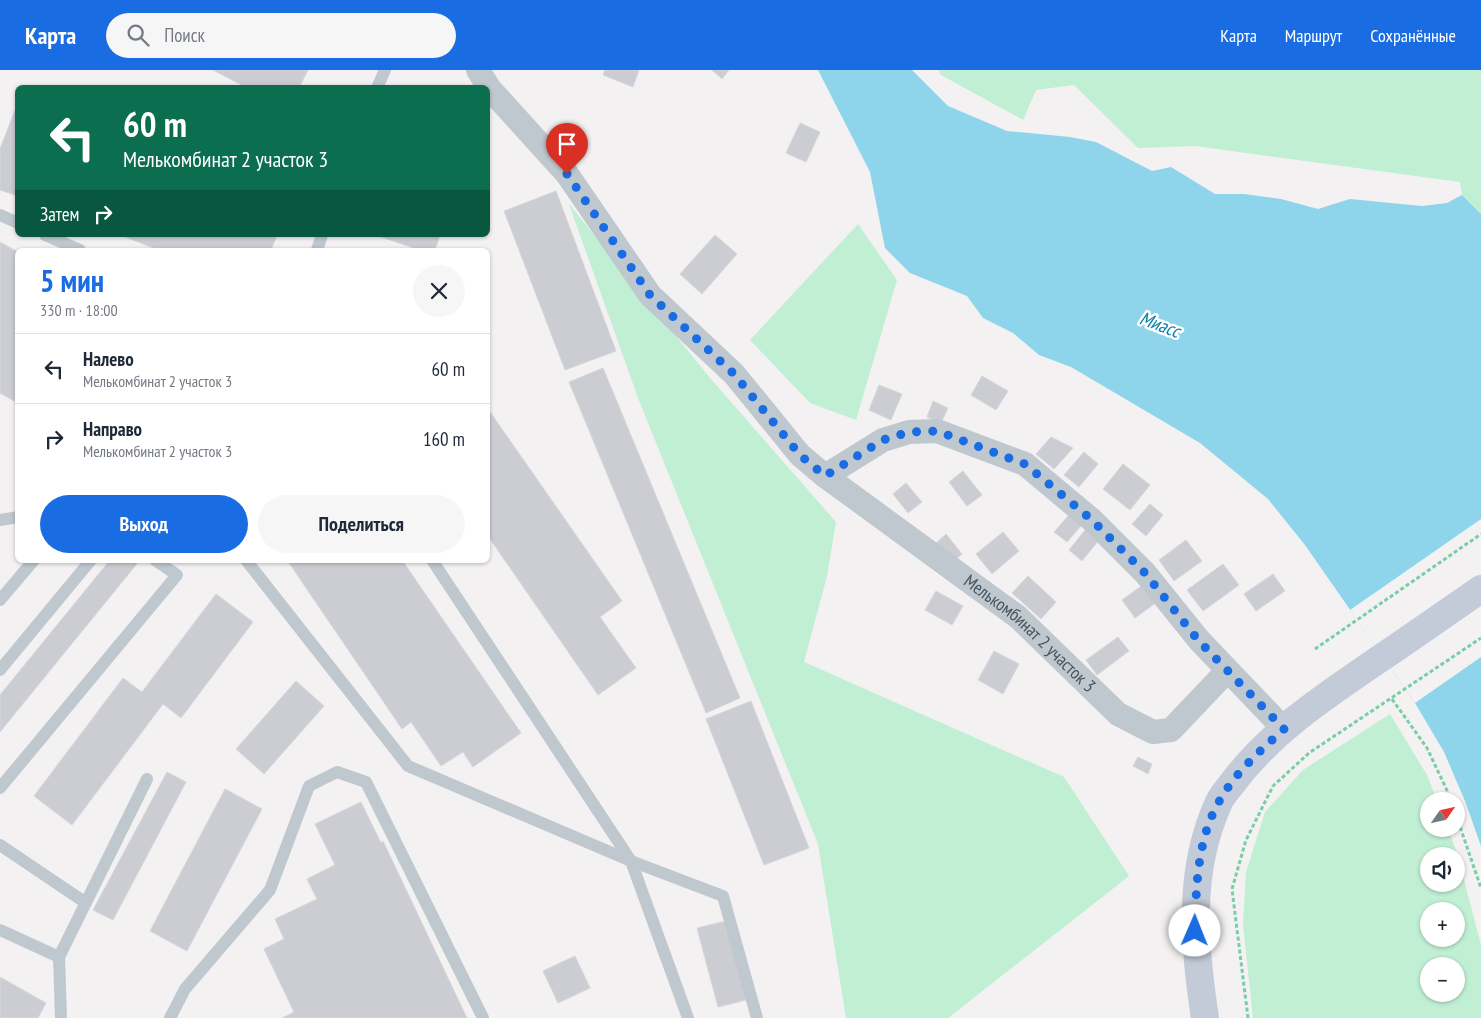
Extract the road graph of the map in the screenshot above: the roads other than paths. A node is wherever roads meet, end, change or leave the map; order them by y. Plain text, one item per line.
1 (385, 70) edge
2 (478, 70) edge
3 (378, 85) edge
4 (487, 85) edge
5 (490, 89) edge
6 (0, 215) edge
7 (15, 222) edge
8 (50, 237) edge
9 (75, 248) edge
10 (825, 476) junction
11 (15, 518) edge
12 (0, 520) edge
13 (31, 563) edge
14 (89, 563) edge
15 (159, 563) edge
16 (248, 563) edge
17 (434, 563) edge
18 (1481, 589) edge
19 (0, 600) edge
20 (0, 670) edge
21 (1227, 671) junction
22 (1284, 729) junction
23 (147, 779) dead end
24 (0, 788) edge
25 (0, 845) edge
26 (631, 862) junction
27 (86, 903) junction
28 (0, 930) edge
29 (59, 957) junction
30 (61, 1018) edge
31 (170, 1018) edge
32 (483, 1018) edge
33 (688, 1018) edge
34 (757, 1018) edge
35 (1205, 1018) edge

1 - 3 lane
2 - 4 street, Мелькомбинат 2 участок 3
5 - 10 street, Мелькомбинат 2 участок 3
6 - 7 lane
8 - 9 lane
10 - 21 street
10 - 21 street, Мелькомбинат 2 участок 3
11 - 12 lane
13 - 19 lane
14 - 20 lane
15 - 24 lane
16 - 26 lane
17 - 26 lane
18 - 22 street
21 - 22 street
22 - 35 street
23 - 27 lane
25 - 27 lane
26 - 33 lane
26 - 34 lane
27 - 29 lane
28 - 29 lane
29 - 30 lane
31 - 32 lane

